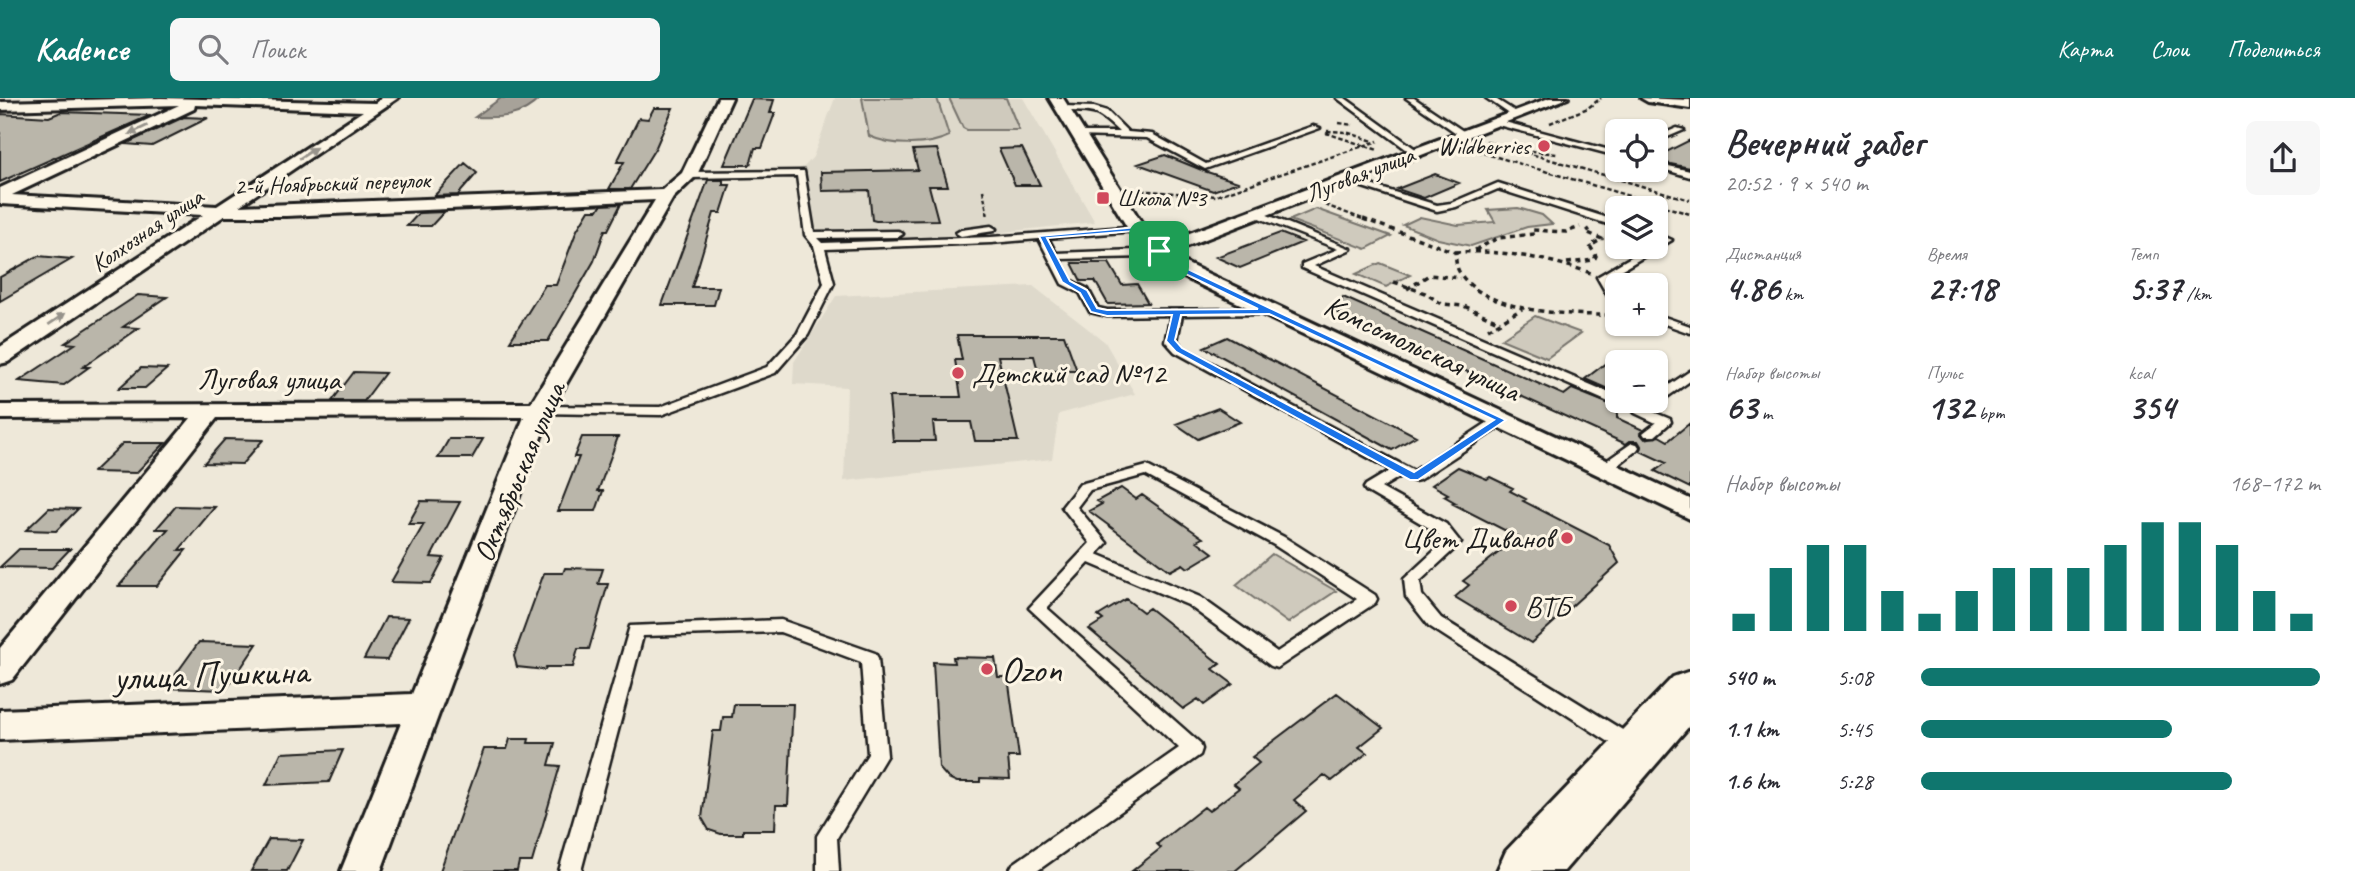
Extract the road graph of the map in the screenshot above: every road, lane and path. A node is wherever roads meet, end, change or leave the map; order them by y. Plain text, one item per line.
1 (725, 98) edge
2 (1340, 98) edge
3 (1409, 98) edge
4 (1489, 98) edge
5 (1561, 98) edge
6 (1648, 98) edge
7 (202, 99) edge
8 (60, 101) edge
9 (385, 103) edge
10 (1059, 103) edge
11 (1690, 104) edge
12 (0, 106) edge
13 (1517, 115) junction
14 (10, 121) dead end
15 (1497, 122) junction
16 (1316, 128) dead end
17 (1354, 130) dead end
18 (1680, 130) dead end
19 (1346, 132) junction
20 (1078, 134) junction
21 (1126, 134) junction
22 (1668, 134) edge
23 (1392, 136) junction
24 (1468, 140) junction
25 (1375, 142) junction
26 (1483, 144) dead end
27 (1364, 145) junction
28 (1506, 147) junction
29 (1605, 151) edge
30 (1384, 152) dead end
31 (1417, 153) junction
32 (1568, 156) dead end
33 (1668, 168) edge
34 (1690, 174) edge
35 (689, 175) junction
36 (1347, 179) junction
37 (1132, 190) dead end
38 (666, 195) junction
39 (0, 197) edge
40 (1301, 197) junction
41 (1690, 200) edge
42 (1564, 207) junction
43 (220, 211) junction
44 (1257, 214) junction
45 (1690, 214) edge
46 (1605, 220) edge
47 (1136, 228) junction
48 (1590, 228) dead end
49 (990, 229) dead end
50 (810, 235) junction
51 (1042, 236) junction
52 (819, 246) junction
53 (1159, 251) junction
54 (1474, 251) junction
55 (1455, 252) junction
56 (1053, 256) junction
57 (1634, 259) edge
58 (1564, 264) junction
59 (1602, 277) junction
60 (1461, 278) junction
61 (1394, 282) dead end
62 (1605, 282) edge
63 (1408, 288) junction
64 (1384, 300) junction
65 (1523, 308) junction
66 (1270, 311) junction
67 (1177, 312) junction
68 (1605, 314) edge
69 (1500, 322) junction
70 (1668, 322) edge
71 (1690, 330) edge
72 (1473, 338) junction
73 (0, 357) edge
74 (1690, 374) edge
75 (1668, 390) edge
76 (1605, 396) edge
77 (211, 410) junction
78 (539, 410) junction
79 (0, 412) edge
80 (1646, 413) edge
81 (1501, 420) junction
82 (1650, 433) dead end
83 (1632, 447) dead end
84 (1604, 469) junction
85 (1401, 470) junction
86 (1690, 510) edge
87 (1087, 556) junction
88 (0, 671) edge
89 (1690, 691) edge
90 (424, 708) junction
91 (0, 724) edge
92 (1637, 750) junction
93 (361, 871) edge
94 (570, 871) edge
95 (828, 871) edge
96 (1020, 871) edge
97 (1526, 871) edge

1 - 35 street, Октябрьская улица
2 - 23 lane
3 - 24 lane
4 - 13 lane
5 - 13 street, Луговая улица
6 - 11 street
7 - 8 street
7 - 9 street
7 -> 39 street
8 - 12 street
8 - 14 street
43 -> 9 street, Колхозная улица
10 - 20 street, Комсомольская улица
10 - 21 lane
13 - 15 street, Луговая улица
15 - 24 street, Луговая улица
15 - 29 lane
16 - 21 lane
17 - 19 path
18 - 22 lane
19 - 25 path
19 - 27 path
20 - 21 lane
20 - 47 street, Комсомольская улица
23 - 25 path
23 - 31 lane
24 - 28 path
24 - 31 street, Луговая улица
24 - 45 path
25 - 27 path
26 - 28 path
27 - 30 path
27 - 37 path
28 - 32 path
28 - 41 path
31 - 36 street, Луговая улица
33 - 34 lane
35 - 38 street, Октябрьская улица
35 - 50 lane
36 - 40 street, Луговая улица
36 - 42 lane
38 - 43 street, 2-й Ноябрьский переулок
38 - 78 street, Октябрьская улица
39 - 43 street, 2-й Ноябрьский переулок
40 - 44 street, Луговая улица
40 - 55 path
42 - 46 lane
42 - 54 path
73 -> 43 street, Колхозная улица
44 - 53 street, Луговая улица
44 - 64 lane
47 - 51 lane
47 - 53 street, Комсомольская улица
48 - 58 path
49 - 50 lane
50 - 52 lane
51 - 52 lane
51 - 56 lane
52 - 78 lane
53 - 56 lane
53 - 66 street, Комсомольская улица
54 - 55 path
54 - 58 path
55 - 60 path
56 - 67 lane
57 - 59 lane
58 - 59 path
59 - 62 lane
60 - 63 path
60 - 65 path
61 - 63 path
63 - 64 path
63 - 69 path
64 - 72 lane
65 - 68 path
65 - 69 path
66 - 67 lane
66 - 81 street, Комсомольская улица
67 - 85 lane
69 - 72 path
70 - 71 lane
72 - 76 lane
74 - 75 lane
77 - 78 street, Луговая улица
77 - 79 street, Луговая улица
77 - 88 street
78 - 90 street, Октябрьская улица
80 - 82 lane
81 - 84 street, Комсомольская улица
81 - 85 lane
83 - 84 lane
84 - 86 street, Комсомольская улица
85 - 92 lane
87 - 87 lane
87 - 96 lane
89 - 92 main road
90 - 91 street, улица Пушкина
90 - 93 street, Октябрьская улица
92 - 97 main road
94 - 95 lane

